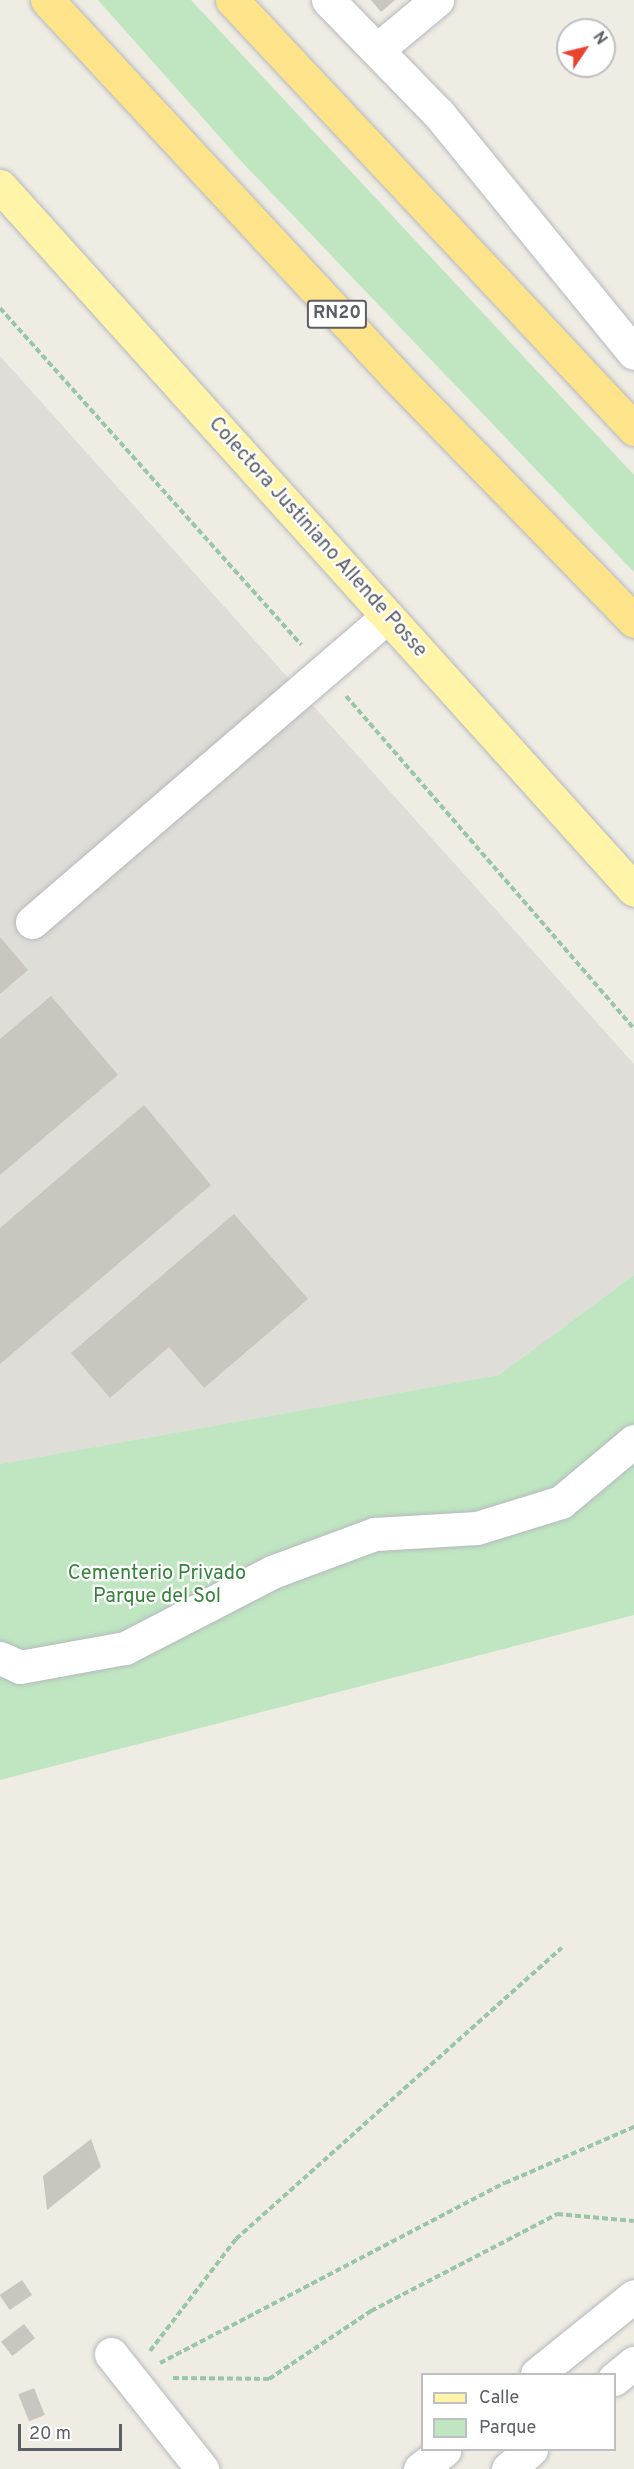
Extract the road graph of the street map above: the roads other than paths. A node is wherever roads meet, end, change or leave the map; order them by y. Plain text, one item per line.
1 (47, 0) edge
2 (232, 0) edge
3 (437, 0) edge
4 (333, 2) edge
5 (378, 50) junction
6 (0, 186) edge
7 (634, 353) edge
8 (634, 429) edge
9 (388, 616) junction
10 (634, 621) edge
11 (634, 890) edge
12 (32, 922) dead end
13 (634, 1441) edge
14 (0, 1658) edge
15 (634, 2296) edge
16 (634, 2362) edge
17 (120, 2366) road end
18 (538, 2373) edge
19 (616, 2378) edge
20 (443, 2451) edge
21 (530, 2451) edge
22 (202, 2469) edge
23 (420, 2469) edge
24 (508, 2469) edge

1 - 10 highway, RN20
2 - 8 highway
3 - 5 street
4 - 5 street
5 - 7 street
6 - 9 main road, Colectora Justiniano Allende Posse
9 - 11 main road, Colectora Justiniano Allende Posse
9 - 12 street
13 - 14 street
15 - 18 street
16 - 19 street
17 - 22 street
20 - 23 street
21 - 24 street

